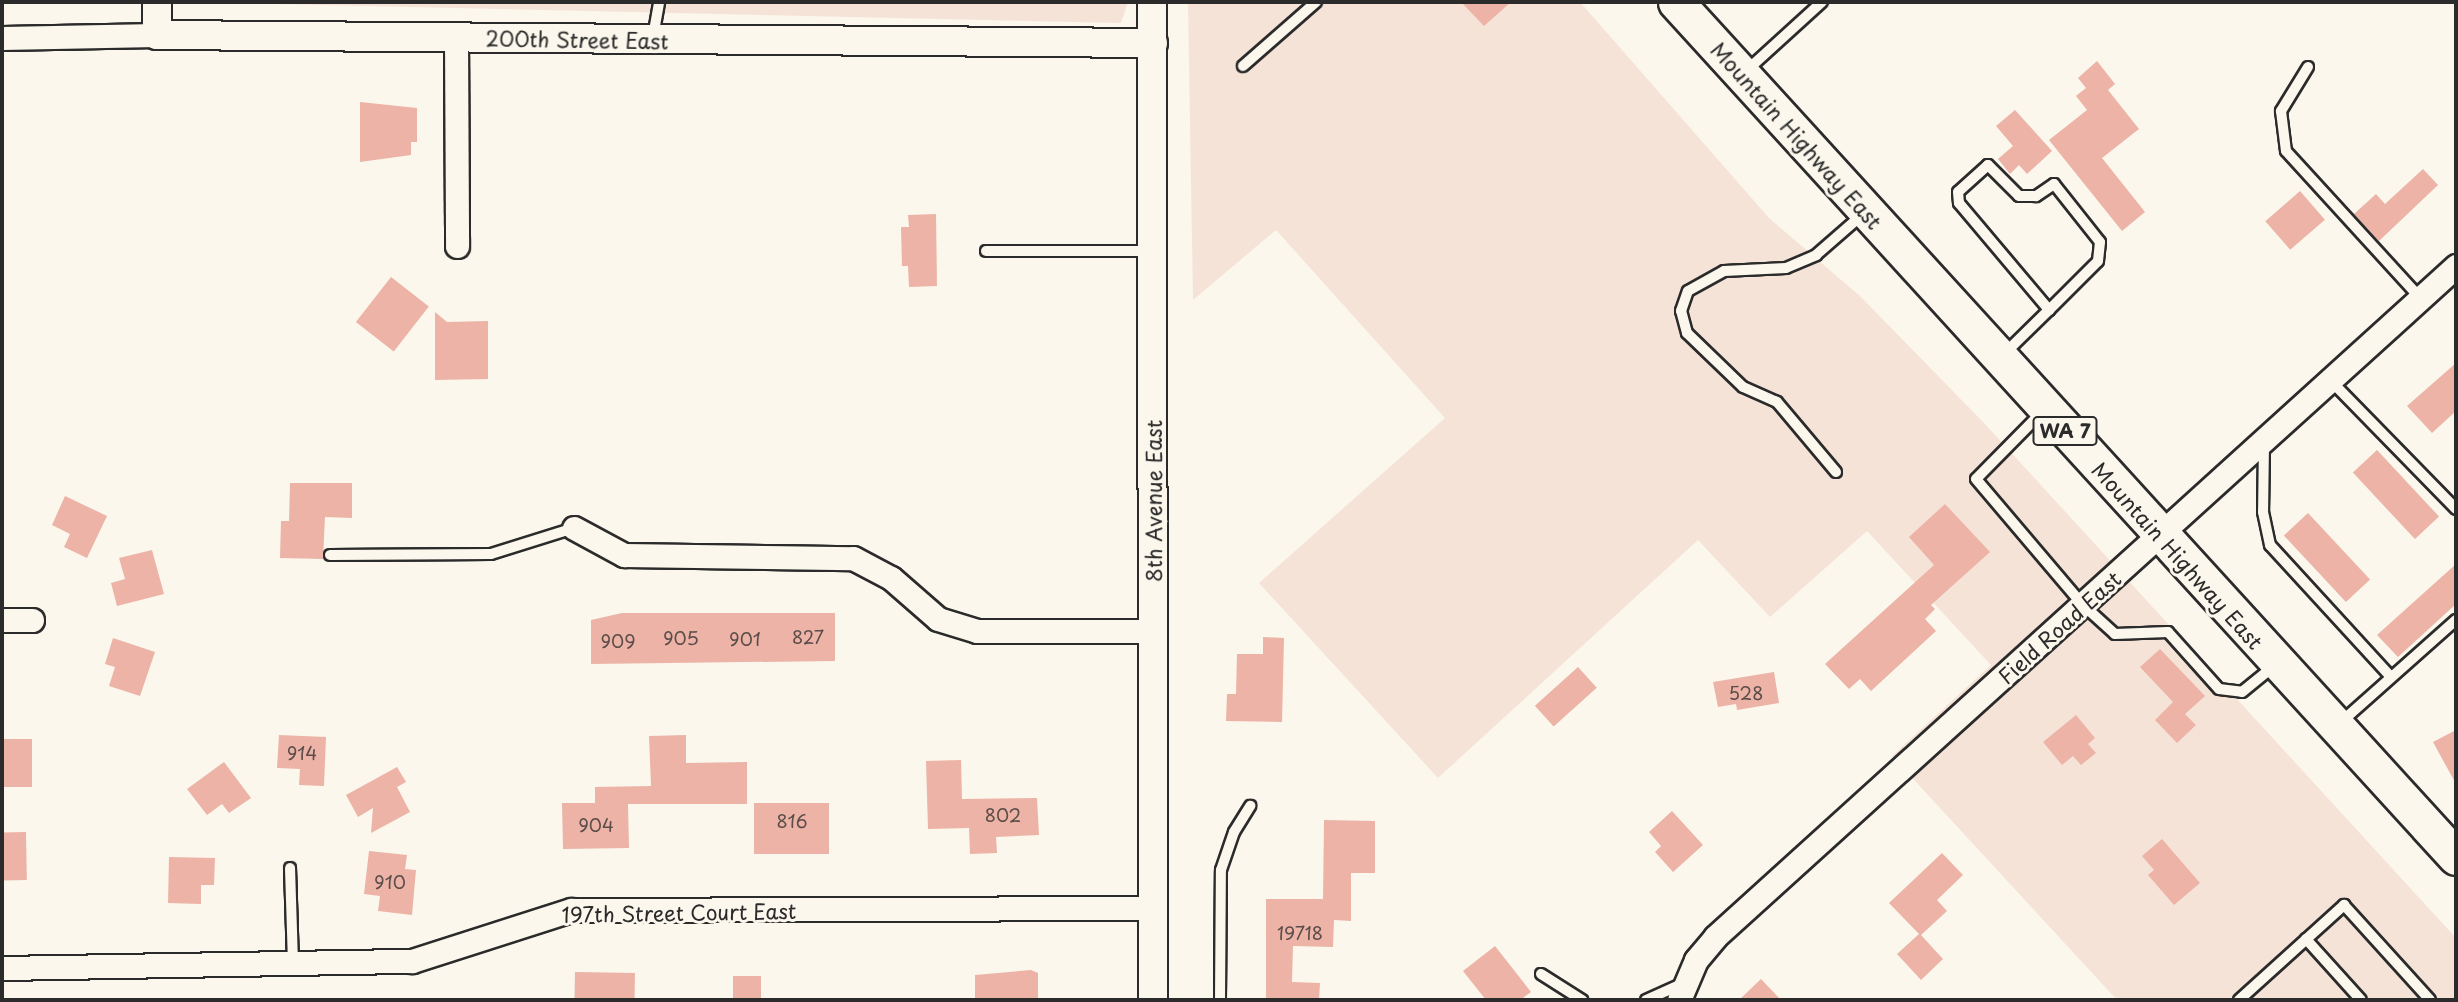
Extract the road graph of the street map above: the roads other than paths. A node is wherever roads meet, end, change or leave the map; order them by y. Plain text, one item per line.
1 (157, 2) edge
2 (659, 2) edge
3 (1152, 2) edge
4 (1316, 2) edge
5 (1676, 2) edge
6 (1822, 2) edge
7 (157, 35) junction
8 (456, 37) junction
9 (2, 38) edge
10 (653, 40) junction
11 (1153, 43) junction
12 (1243, 65) dead end
13 (2308, 67) dead end
14 (1743, 74) junction
15 (1865, 212) junction
16 (457, 246) dead end
17 (986, 251) dead end
18 (1153, 251) junction
19 (2456, 266) edge
20 (2421, 299) junction
21 (2049, 310) junction
22 (1999, 359) junction
23 (2331, 381) junction
24 (2045, 410) junction
25 (2264, 441) junction
26 (1836, 472) dead end
27 (2456, 509) edge
28 (574, 528) joint
29 (2160, 535) junction
30 (330, 555) dead end
31 (2083, 605) junction
32 (2, 620) edge
33 (32, 620) dead end
34 (2456, 620) edge
35 (1153, 631) junction
36 (2277, 664) junction
37 (2391, 677) junction
38 (2335, 727) junction
39 (1250, 806) dead end
40 (2456, 857) edge
41 (290, 868) dead end
42 (1154, 908) junction
43 (2306, 939) junction
44 (293, 964) junction
45 (2, 968) edge
46 (1541, 974) dead end
47 (1681, 992) edge
48 (1153, 1000) edge
49 (1220, 1000) edge
50 (1582, 1000) edge
51 (1646, 1000) edge
52 (2239, 1000) edge
53 (2361, 1000) edge
54 (2430, 1000) edge

1 - 7 street
2 - 10 lane
3 - 11 street, 8th Avenue East
4 - 12 lane
5 - 14 main road, Mountain Highway East / WA 7
6 - 14 lane
7 - 8 street, 200th Street East
7 - 9 street, 200th Street East
8 - 10 street, 200th Street East
8 - 16 street
10 - 11 street, 200th Street East
11 - 18 street, 8th Avenue East
13 - 20 lane
14 - 15 main road, Mountain Highway East / WA 7
15 - 22 main road, Mountain Highway East / WA 7
15 - 26 lane
17 - 18 lane
18 - 35 street, 8th Avenue East
19 - 20 street, Field Road East
20 - 23 street, Field Road East
21 - 21 lane
21 - 22 lane
22 - 24 main road, Mountain Highway East / WA 7
23 - 25 street, Field Road East
23 - 27 lane
24 - 29 main road, Mountain Highway East / WA 7
24 - 31 lane
25 - 29 street, Field Road East
25 - 37 lane
28 - 30 lane
28 - 35 street
29 - 31 street, Field Road East
29 - 36 main road, Mountain Highway East / WA 7
31 - 36 lane
31 - 47 street, Field Road East
32 - 33 street
34 - 37 lane
35 - 42 street, 8th Avenue East
36 - 38 main road, Mountain Highway East / WA 7
37 - 38 lane
38 - 40 main road, Mountain Highway East / WA 7
39 - 49 lane
41 - 44 lane
42 - 44 street, 197th Street Court East
42 - 48 street, 8th Avenue East
43 - 52 lane
43 - 53 lane
43 - 54 lane
44 - 45 street, 197th Street Court East
46 - 50 lane
47 - 51 lane

